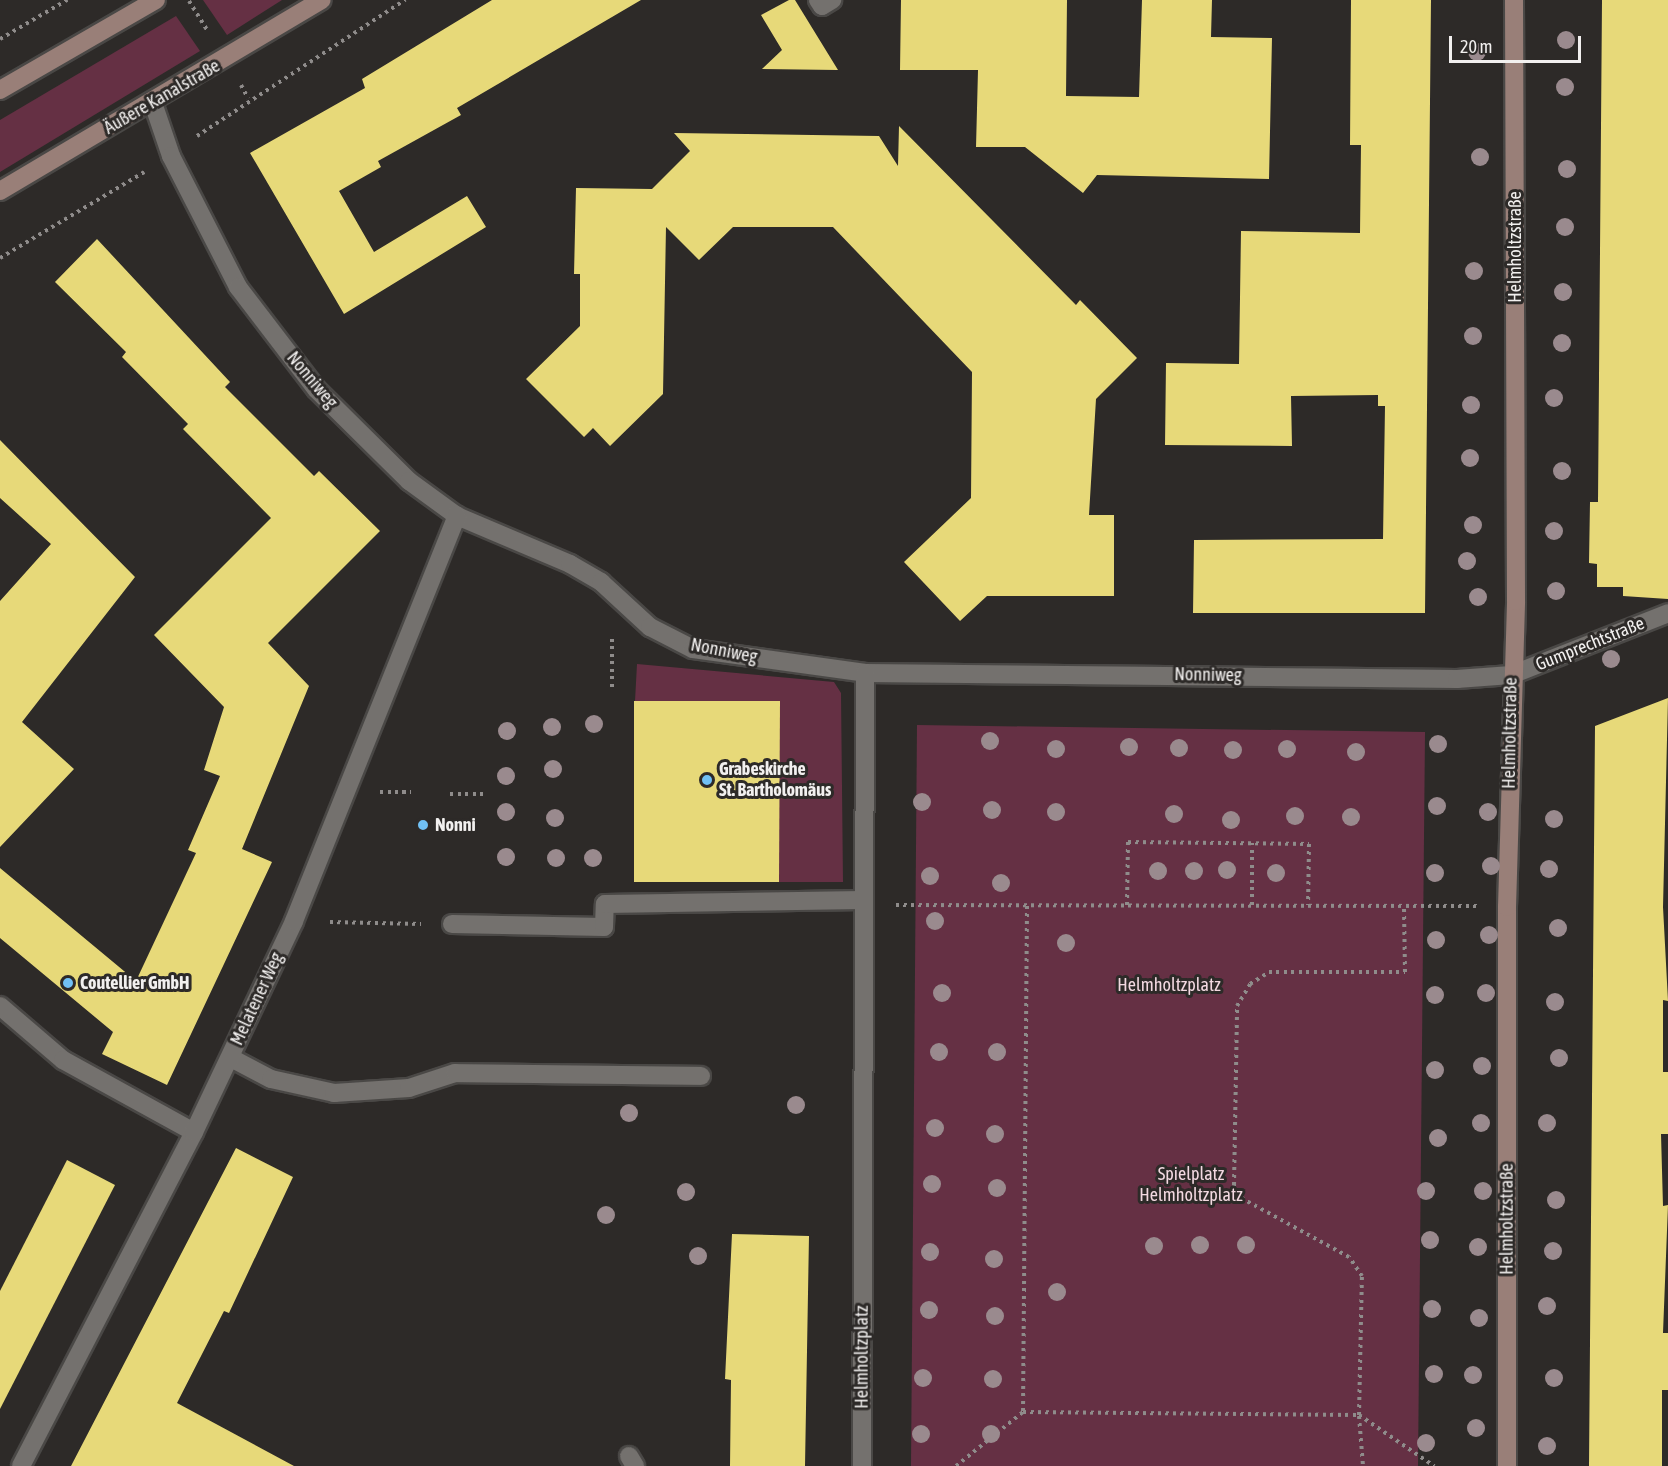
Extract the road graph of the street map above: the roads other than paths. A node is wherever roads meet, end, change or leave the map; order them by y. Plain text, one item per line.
1 (156, 0) edge
2 (322, 0) edge
3 (818, 0) edge
4 (832, 0) edge
5 (1514, 0) edge
6 (0, 90) edge
7 (153, 103) junction
8 (0, 191) edge
9 (457, 516) junction
10 (1668, 613) edge
11 (865, 673) junction
12 (1511, 675) junction
13 (862, 902) junction
14 (452, 924) dead end
15 (0, 1006) edge
16 (231, 1058) junction
17 (701, 1076) dead end
18 (194, 1132) junction
19 (21, 1466) edge
20 (862, 1466) edge
21 (1507, 1466) edge

1 - 6 street
2 - 7 street, Äußere Kanalstraße
3 - 4 street
5 - 12 street, Helmholtzstraße
7 - 8 street, Äußere Kanalstraße
7 - 9 street, Nonniweg
9 - 11 street, Nonniweg
9 - 16 street, Melatener Weg
10 - 12 street, Gumprechtstraße
11 - 12 street, Nonniweg
11 - 13 street, Helmholtzplatz
12 - 21 street, Helmholtzstraße
13 - 14 street
13 - 20 street, Helmholtzplatz
15 - 18 street
16 - 17 street
16 - 18 street, Melatener Weg
18 - 19 street, Melatener Weg

